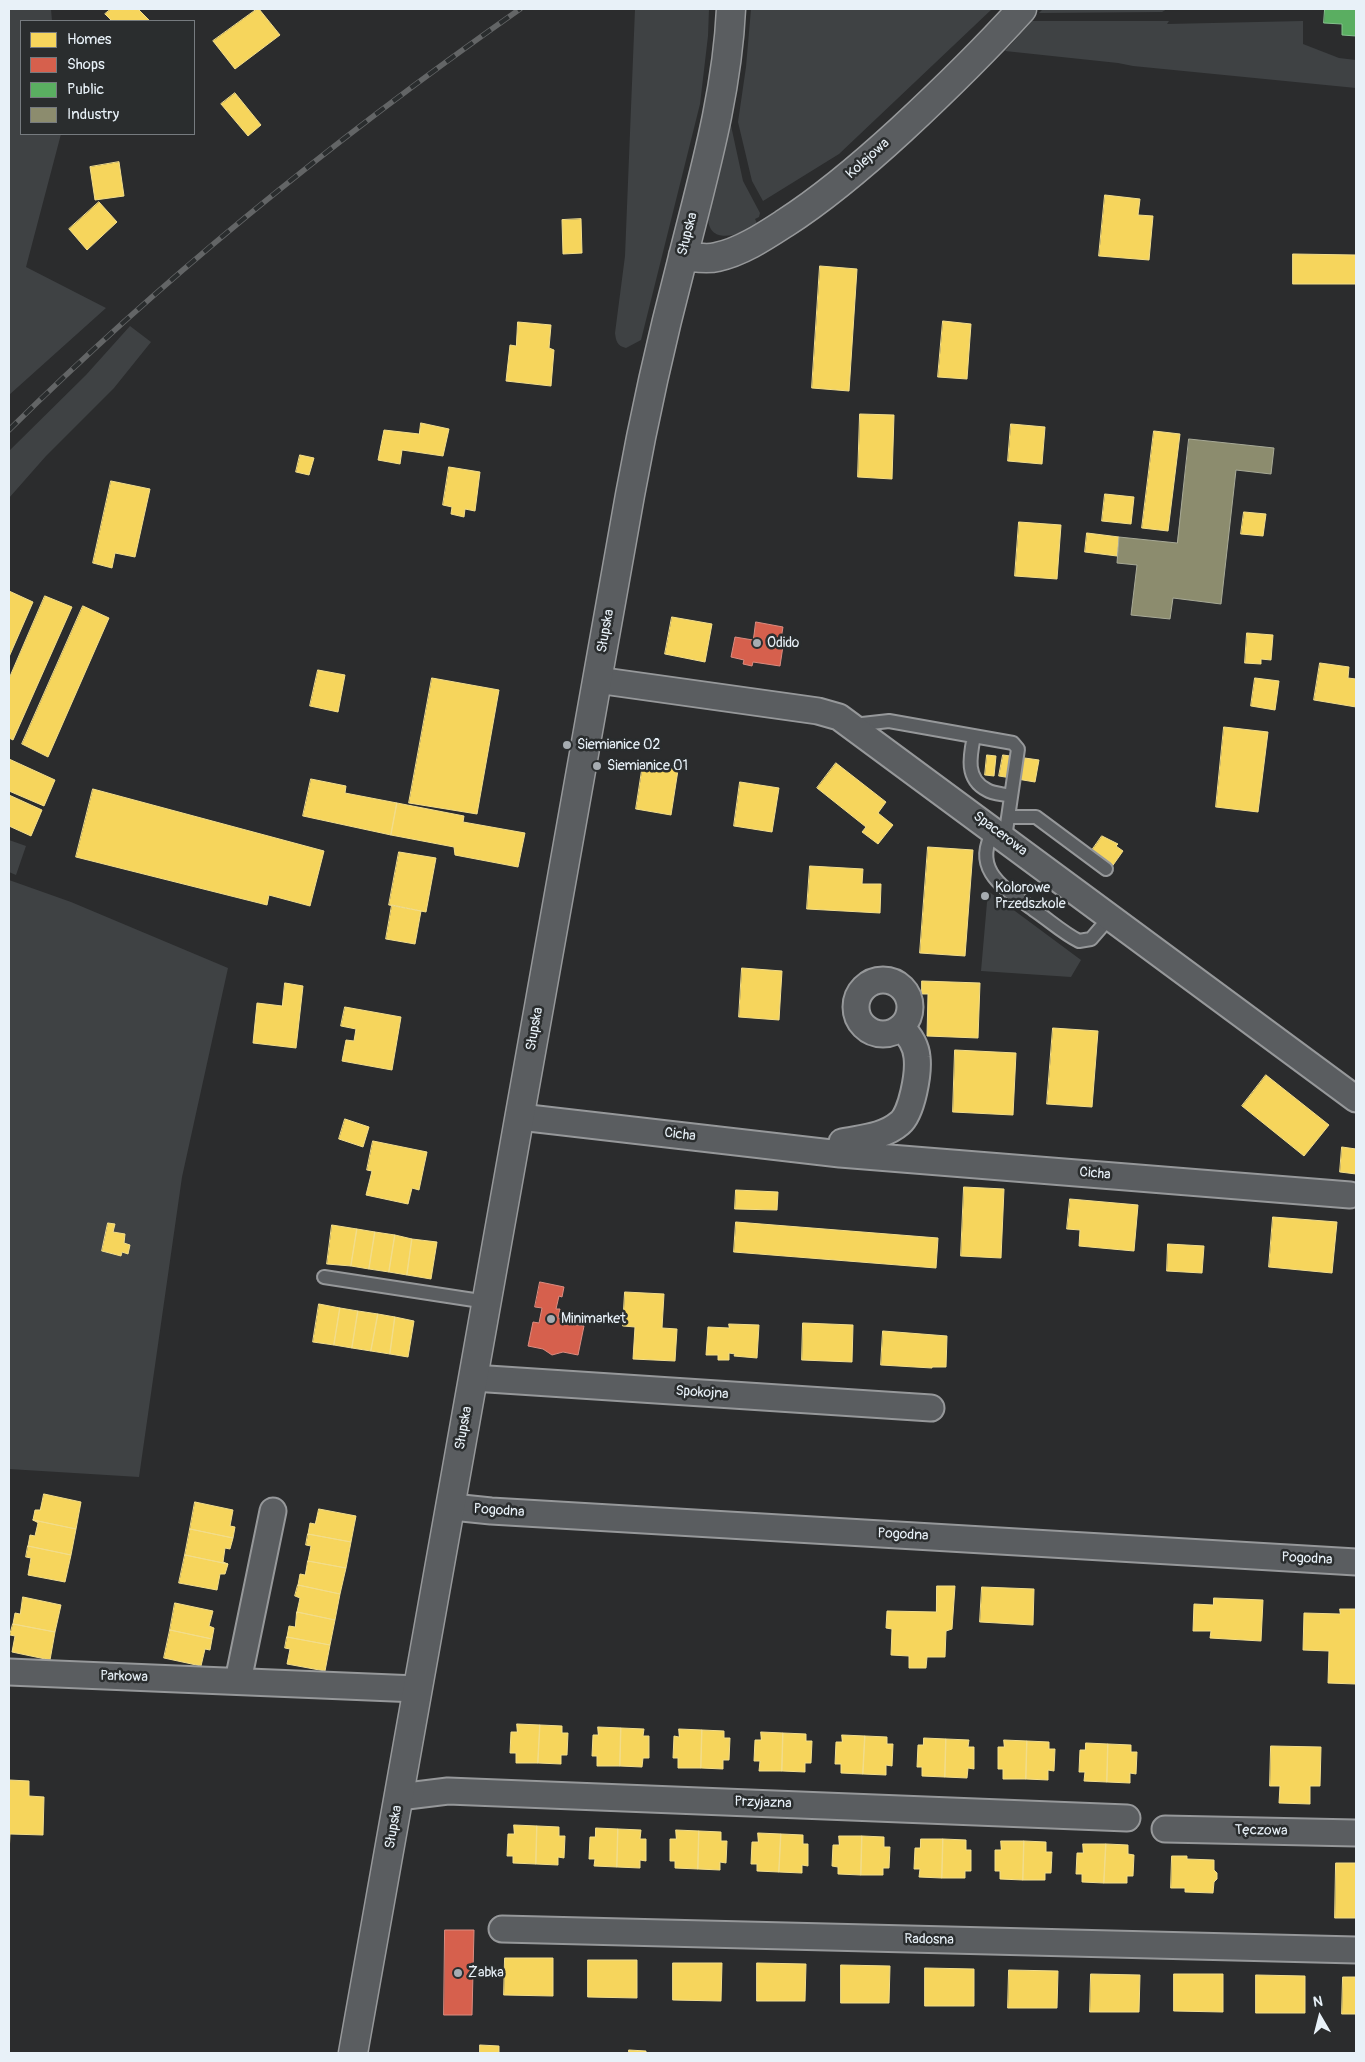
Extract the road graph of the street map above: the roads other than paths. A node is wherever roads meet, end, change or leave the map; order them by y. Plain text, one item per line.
1 (730, 9) edge
2 (1022, 9) edge
3 (683, 256) junction
4 (597, 680) junction
5 (853, 726) junction
6 (974, 736) junction
7 (1011, 796) junction
8 (1002, 828) junction
9 (1106, 869) dead end
10 (1110, 917) junction
11 (901, 1027) dead end
12 (1356, 1099) edge
13 (520, 1117) junction
14 (840, 1154) junction
15 (1350, 1195) dead end
16 (324, 1276) dead end
17 (487, 1302) junction
18 (473, 1378) junction
19 (931, 1408) dead end
20 (450, 1504) junction
21 (273, 1511) dead end
22 (1356, 1562) edge
23 (9, 1672) edge
24 (238, 1681) junction
25 (417, 1689) junction
26 (399, 1797) junction
27 (1127, 1818) dead end
28 (1165, 1829) dead end
29 (1356, 1834) edge
30 (502, 1929) dead end
31 (1356, 1950) edge
32 (353, 2053) edge

1 - 3 main road, Słupska
2 - 3 main road, Kolejowa
3 - 4 main road, Słupska
4 - 5 street, Spacerowa
4 - 13 main road, Słupska
5 - 6 lane
5 - 8 street, Spacerowa
6 - 7 lane
6 - 7 lane
7 - 8 lane
8 - 9 lane
8 - 10 street, Spacerowa
8 - 10 lane
10 - 12 street, Spacerowa
11 - 14 street
13 - 14 street, Cicha
13 - 17 main road, Słupska
14 - 15 street, Cicha
16 - 17 lane
17 - 18 main road, Słupska
18 - 19 street, Spokojna
18 - 20 main road, Słupska
20 - 22 street, Pogodna
20 - 25 main road, Słupska
21 - 24 street
23 - 24 street, Parkowa
24 - 25 street, Parkowa
25 - 26 main road, Słupska
26 - 27 street, Przyjazna
26 - 32 main road, Słupska
28 - 29 street, Tęczowa
30 - 31 street, Radosna

